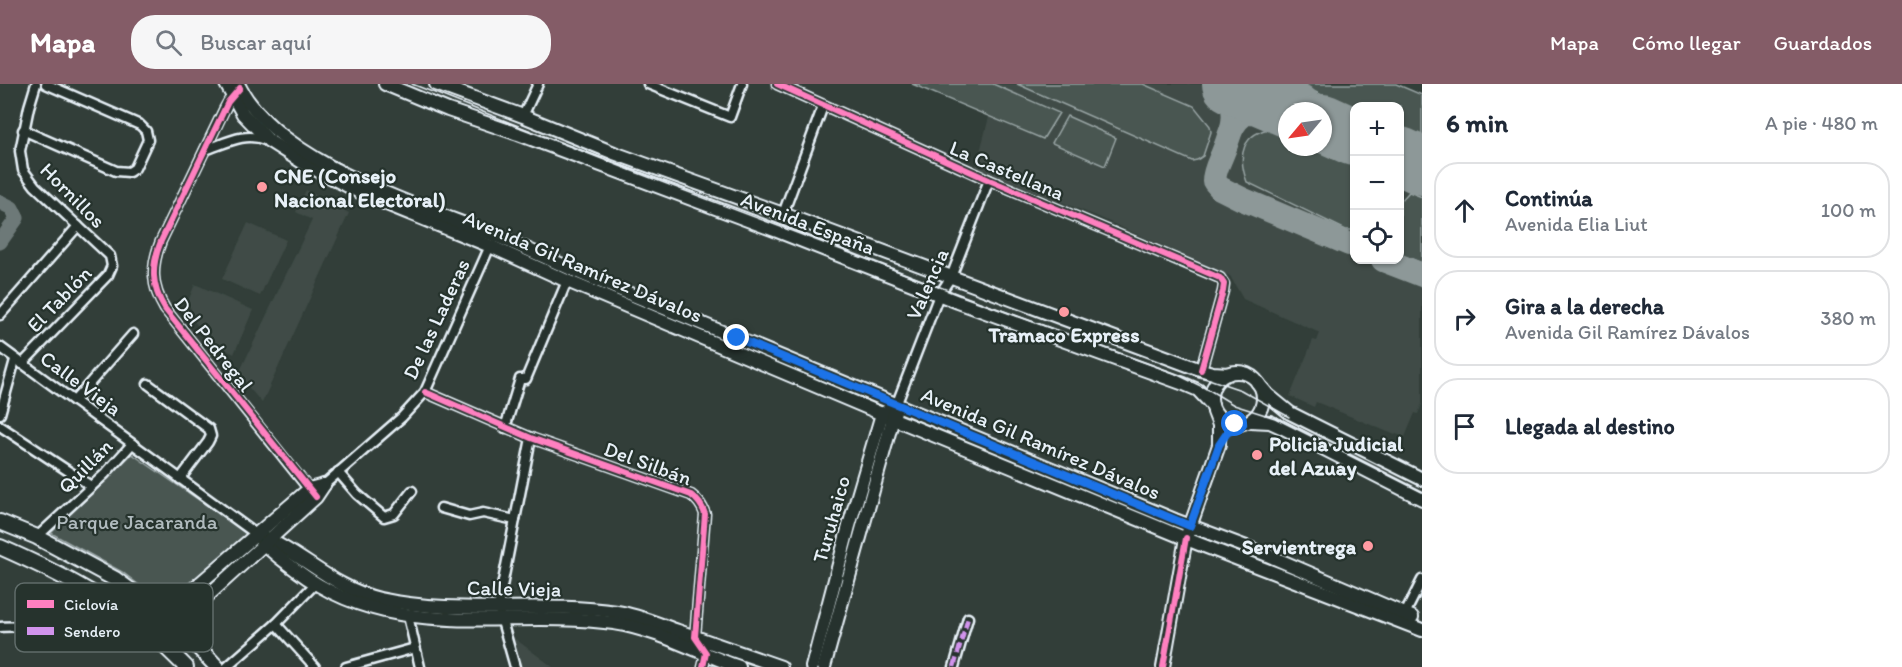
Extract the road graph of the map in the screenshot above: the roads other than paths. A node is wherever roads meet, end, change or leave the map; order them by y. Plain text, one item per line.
1 (36, 84) edge
2 (46, 84) edge
3 (385, 84) edge
4 (435, 84) edge
5 (538, 84) edge
6 (648, 84) edge
7 (742, 84) edge
8 (777, 84) edge
9 (234, 88) edge
10 (823, 106) junction
11 (523, 116) junction
12 (23, 130) junction
13 (268, 141) junction
14 (205, 150) junction
15 (989, 180) junction
16 (404, 206) junction
17 (783, 214) junction
18 (78, 226) junction
19 (492, 241) junction
20 (110, 256) joint
21 (951, 277) junction
22 (567, 281) junction
23 (939, 295) junction
24 (0, 315) edge
25 (133, 333) dead end
26 (0, 347) edge
27 (19, 362) junction
28 (1201, 370) junction
29 (1228, 374) junction
30 (1257, 382) junction
31 (148, 384) dead end
32 (425, 392) junction
33 (74, 400) junction
34 (897, 404) junction
35 (1213, 408) junction
36 (0, 414) edge
37 (888, 416) junction
38 (1247, 423) junction
39 (0, 426) edge
40 (505, 428) junction
41 (531, 438) junction
42 (132, 444) junction
43 (1219, 445) junction
44 (338, 472) junction
45 (180, 479) junction
46 (1422, 479) edge
47 (324, 484) joint
48 (91, 486) junction
49 (412, 491) dead end
50 (312, 493) junction
51 (1422, 499) edge
52 (441, 508) dead end
53 (515, 520) junction
54 (0, 522) edge
55 (849, 526) junction
56 (862, 530) junction
57 (1188, 532) junction
58 (256, 534) junction
59 (37, 537) junction
60 (267, 542) junction
61 (0, 547) edge
62 (1422, 580) edge
63 (73, 583) edge
64 (121, 583) edge
65 (200, 583) edge
66 (315, 584) junction
67 (213, 591) edge
68 (500, 613) junction
69 (408, 616) junction
70 (968, 618) dead end
71 (1403, 618) junction
72 (1422, 621) edge
73 (276, 624) junction
74 (15, 626) edge
75 (0, 627) edge
76 (1422, 630) edge
77 (695, 637) junction
78 (415, 648) junction
79 (170, 652) edge
80 (203, 652) edge
81 (705, 661) edge
82 (186, 667) edge
83 (217, 667) edge
84 (227, 667) edge
85 (315, 667) edge
86 (345, 667) edge
87 (420, 667) edge
88 (515, 667) edge
89 (739, 667) edge
90 (781, 667) edge
91 (812, 667) edge
92 (824, 667) edge
93 (954, 667) edge
94 (1163, 667) edge

1 - 12 street, Hornillos
2 - 12 street
3 - 23 main road, Avenida España
4 - 11 main road, Avenida España
5 - 11 street
6 - 7 street
8 - 10 street, La Castellana
9 - 13 main road, Avenida Gil Ramírez Dávalos
9 - 14 street, Del Pedregal
9 - 16 main road, Avenida Gil Ramírez Dávalos
10 - 15 street, La Castellana
10 - 17 street
11 - 17 main road, Avenida España
12 - 18 street, Hornillos
13 - 14 street
13 - 16 main road, Avenida Gil Ramírez Dávalos
14 - 50 street, Del Pedregal
15 - 21 street, Valencia
15 - 28 street, La Castellana
16 - 19 main road, Avenida Gil Ramírez Dávalos
17 - 21 main road, Avenida España
18 - 20 street, Hornillos
18 - 24 street
19 - 22 main road, Avenida Gil Ramírez Dávalos
19 - 32 street, De las Laderas
19 - 34 main road, Avenida Gil Ramírez Dávalos
20 - 27 street, El Tablón
21 - 23 street, Valencia
21 - 28 main road, Avenida España
22 - 37 main road, Avenida Gil Ramírez Dávalos
22 - 40 street
23 - 34 street, Valencia
23 - 35 main road, Avenida España
25 - 33 street
26 - 27 street, Calle Vieja
27 - 33 street, Calle Vieja
27 - 36 street, El Tablón
28 - 29 main road, Avenida España
29 - 30 main road
29 - 35 main road
30 - 38 main road
30 - 46 main road
31 - 45 street
32 - 40 street, Del Silbán
32 - 44 street, De las Laderas
33 - 42 street, Calle Vieja
34 - 37 main road, Turuhaico
34 - 57 main road, Avenida Gil Ramírez Dávalos
35 - 38 main road
35 - 43 main road
37 - 55 main road, Turuhaico
37 - 56 main road
37 - 57 main road, Avenida Gil Ramírez Dávalos
38 - 43 main road
38 - 51 main road
39 - 48 street
40 - 41 street, Del Silbán
41 - 53 street
41 - 77 street, Del Silbán
42 - 45 street, Calle Vieja
42 - 48 street, Quillán
43 - 57 main road
44 - 47 street, De las Laderas
44 - 49 street
45 - 58 street, Calle Vieja
47 - 50 main road, De las Laderas
48 - 59 street, Quillán
50 - 58 main road, De las Laderas
50 - 60 main road, De las Laderas
52 - 53 street
53 - 68 street
54 - 59 main road
55 - 56 main road
55 - 91 main road, Turuhaico
56 - 92 main road
57 - 71 main road, Avenida Gil Ramírez Dávalos
57 - 94 main road
58 - 60 main road, Calle Vieja
58 - 65 main road, De las Laderas
59 - 64 main road
60 - 66 main road, Calle Vieja
60 - 67 main road, De las Laderas
60 - 68 main road, Calle Vieja
61 - 63 main road
62 - 71 street
66 - 69 main road, Calle Vieja
66 - 73 street
68 - 69 main road, Calle Vieja
68 - 77 main road, Calle Vieja
68 - 81 main road, Calle Vieja
68 - 88 street
69 - 78 street
70 - 93 street
71 - 72 main road, Avenida Gil Ramírez Dávalos
71 - 76 main road, Avenida Gil Ramírez Dávalos
73 - 84 street
73 - 85 street
74 - 75 street
77 - 81 street
77 - 90 main road, Calle Vieja
78 - 86 street
78 - 87 street
79 - 82 main road
80 - 83 main road
81 - 89 main road, Calle Vieja

